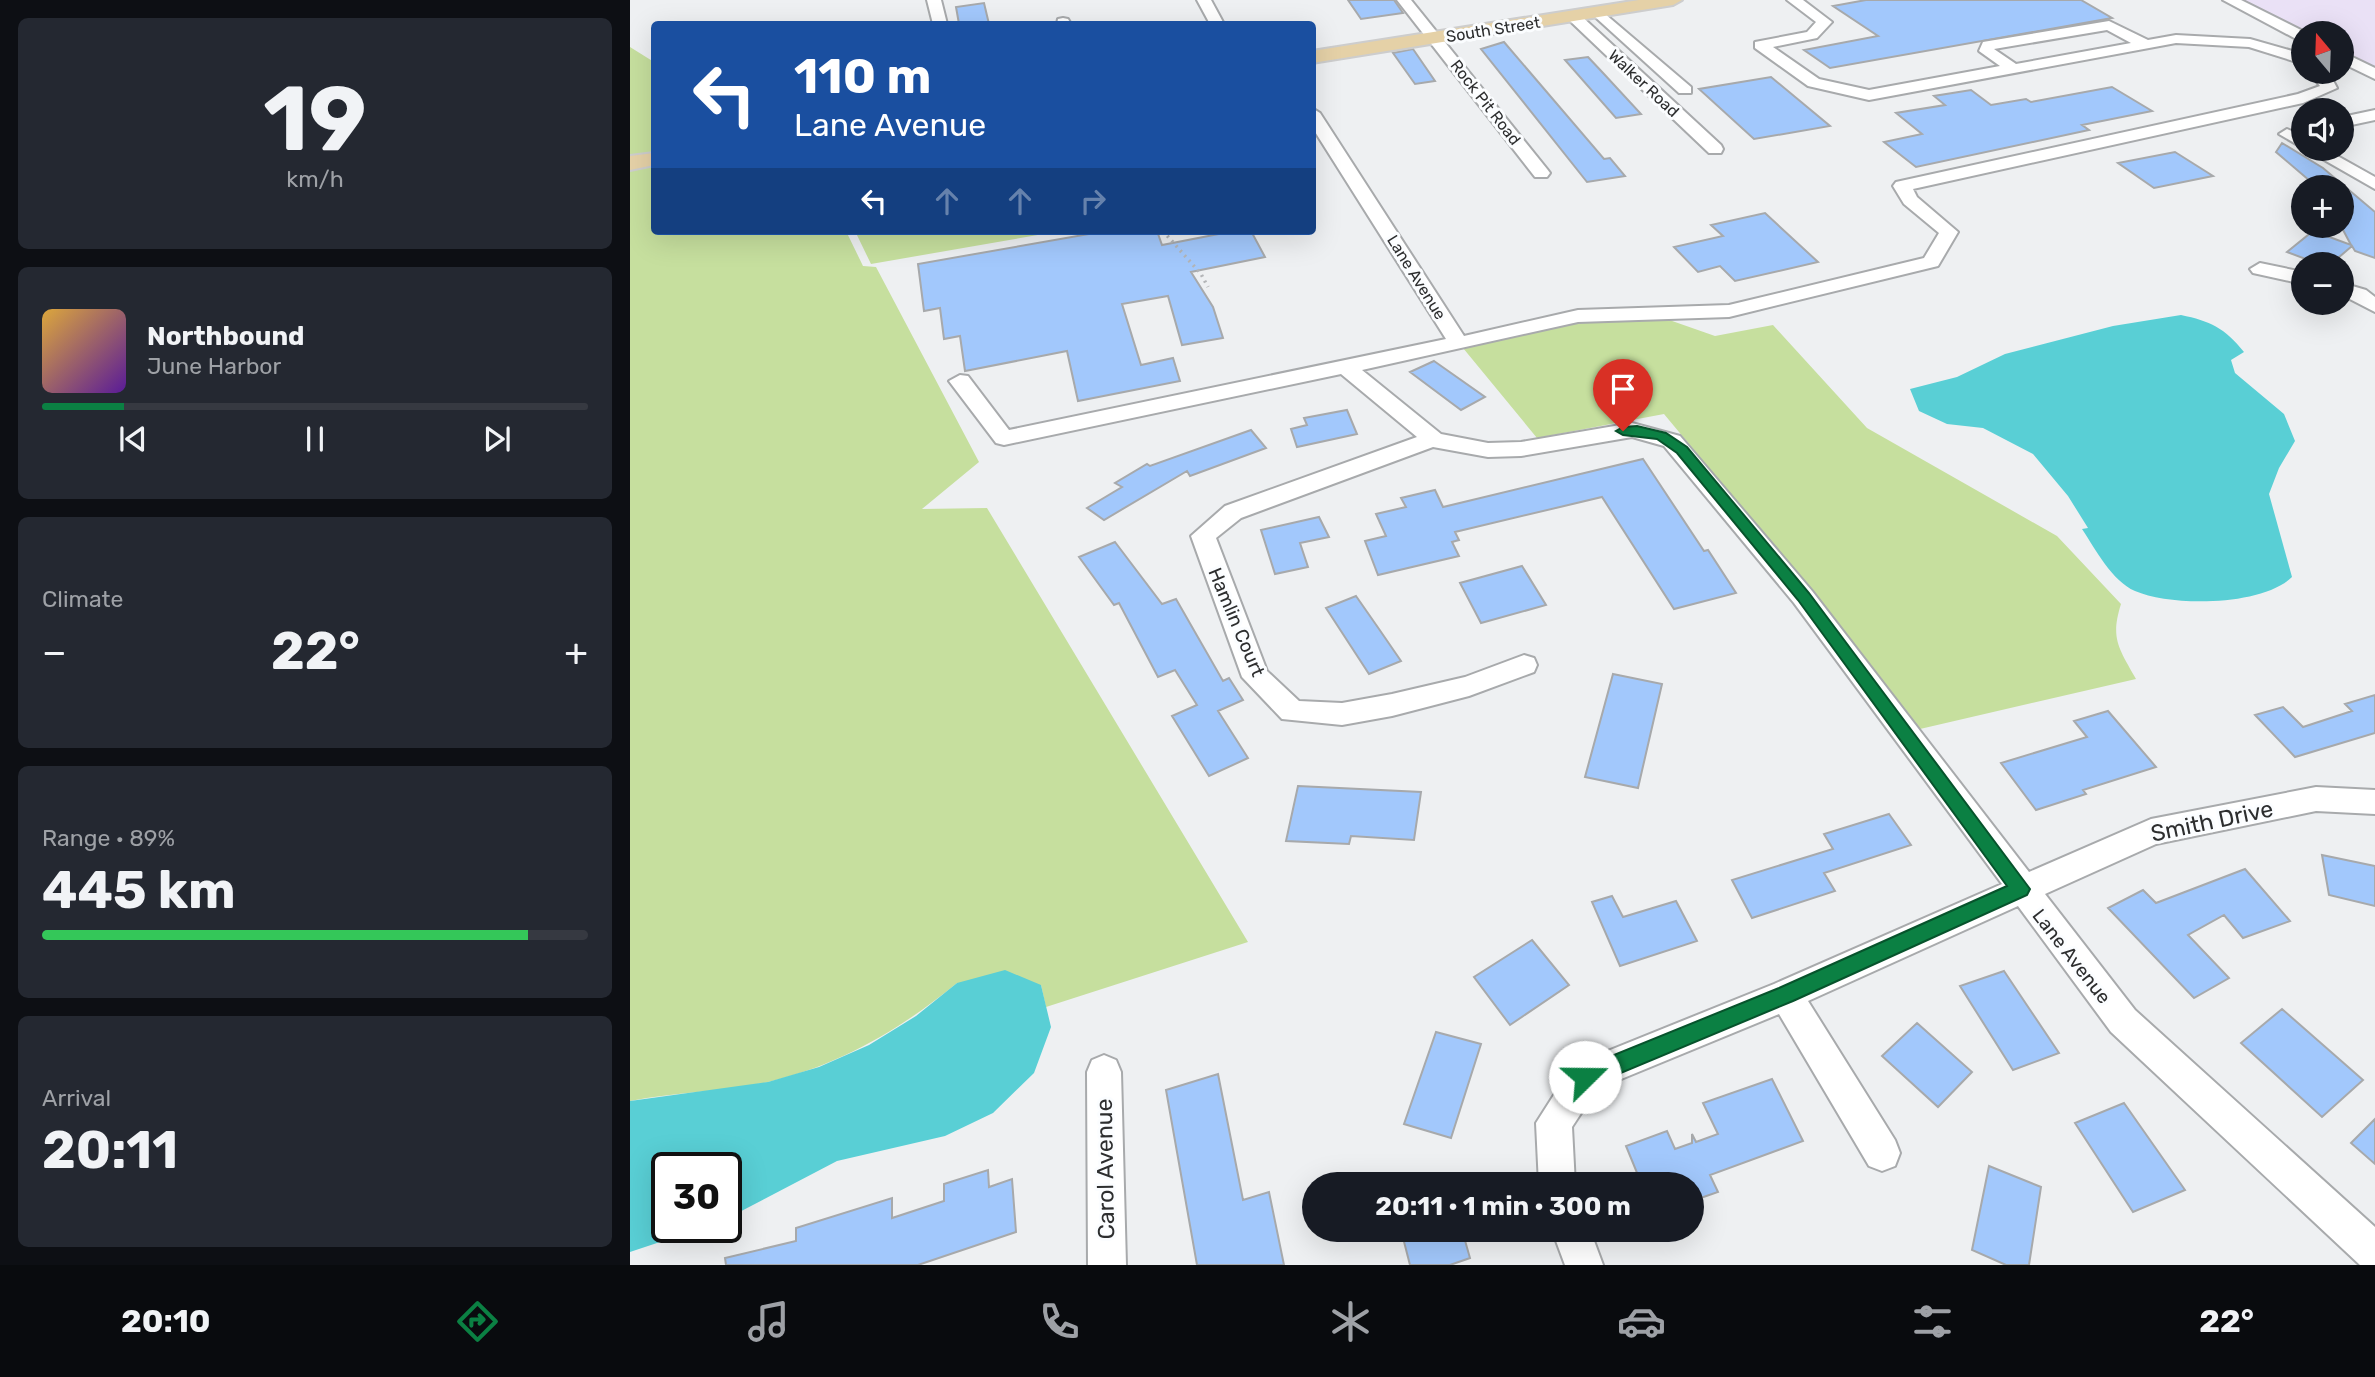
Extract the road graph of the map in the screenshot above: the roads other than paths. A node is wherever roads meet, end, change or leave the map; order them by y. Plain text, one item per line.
1 (934, 0) edge
2 (1204, 0) edge
3 (1404, 0) edge
4 (1673, 0) edge
5 (1794, 0) edge
6 (2230, 0) edge
7 (1598, 12) junction
8 (1573, 16) junction
9 (939, 21) edge
10 (1215, 21) edge
11 (2291, 31) edge
12 (1436, 38) junction
13 (2145, 44) junction
14 (1316, 57) edge
15 (2291, 57) edge
16 (2354, 63) edge
17 (2013, 68) junction
18 (2375, 74) edge
19 (2327, 84) edge
20 (1685, 90) dead end
21 (2375, 115) edge
22 (1316, 119) edge
23 (2354, 119) edge
24 (1334, 147) junction
25 (1715, 149) dead end
26 (1316, 150) edge
27 (651, 160) edge
28 (2335, 161) edge
29 (630, 163) edge
30 (1541, 173) dead end
31 (2375, 184) edge
32 (2260, 269) dead end
33 (2291, 275) edge
34 (2375, 280) edge
35 (2358, 296) edge
36 (1459, 343) junction
37 (1346, 367) junction
38 (960, 381) dead end
39 (1606, 433) joint
40 (1433, 439) junction
41 (1524, 665) dead end
42 (2375, 802) edge
43 (2020, 889) junction
44 (1786, 995) junction
45 (1104, 1072) dead end
46 (1882, 1153) dead end
47 (1556, 1172) edge
48 (1575, 1242) edge
49 (2375, 1253) edge
50 (1107, 1265) edge
51 (1584, 1265) edge

1 - 9 street
2 - 10 street
3 - 12 street, Rock Pit Road
4 - 7 main road, South Street
5 - 17 street
6 - 11 street
7 - 8 main road, South Street
7 - 20 street
8 - 12 main road, South Street
8 - 25 street, Walker Road
12 - 14 main road, South Street
12 - 30 street, Rock Pit Road
13 - 15 street
13 - 17 street
13 - 17 street
16 - 18 street
19 - 36 street
21 - 23 street
22 - 24 street, Lane Avenue
24 - 26 street
24 - 36 street, Lane Avenue
27 - 29 main road
28 - 31 street
32 - 33 street
34 - 35 street
36 - 37 street, Lane Avenue
37 - 38 street, Lane Avenue
37 - 40 street
39 - 40 street
39 - 43 street, Lane Avenue
40 - 41 street, Hamlin Court
42 - 43 street, Smith Drive
43 - 44 street, Smith Drive
43 - 49 street, Lane Avenue
44 - 46 street
44 - 47 street, Smith Drive
45 - 50 street, Carol Avenue
48 - 51 street

